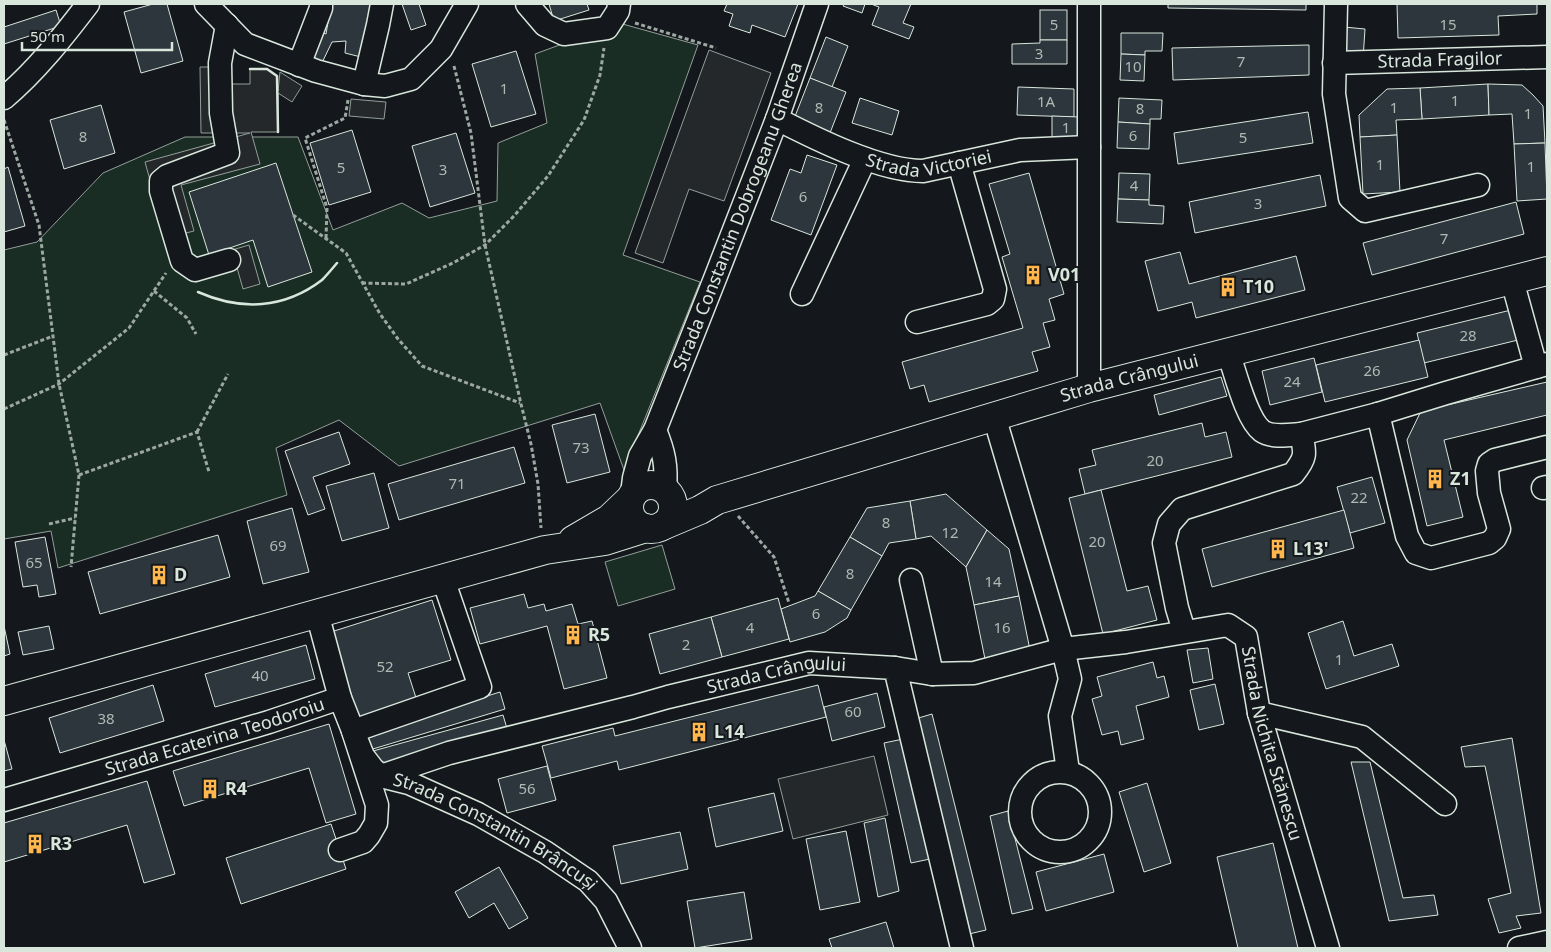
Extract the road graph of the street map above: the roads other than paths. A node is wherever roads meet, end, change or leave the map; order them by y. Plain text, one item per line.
1 (88, 4) edge
2 (206, 4) edge
3 (321, 4) edge
4 (382, 4) edge
5 (467, 4) edge
6 (527, 4) edge
7 (818, 4) edge
8 (1089, 4) edge
9 (1336, 4) edge
10 (613, 16) edge
11 (227, 25) junction
12 (1547, 57) edge
13 (1334, 62) junction
14 (300, 65) junction
15 (357, 82) junction
16 (4, 98) edge
17 (777, 119) junction
18 (1089, 147) junction
19 (865, 159) junction
20 (959, 163) junction
21 (1478, 185) dead end
22 (229, 260) dead end
23 (1547, 271) edge
24 (1512, 280) junction
25 (802, 294) dead end
26 (917, 322) dead end
27 (1228, 352) junction
28 (1542, 365) edge
29 (1089, 388) junction
30 (1378, 414) junction
31 (994, 416) junction
32 (655, 430) junction
33 (1301, 434) junction
34 (1547, 447) edge
35 (667, 492) junction
36 (631, 497) junction
37 (724, 498) junction
38 (654, 527) junction
39 (553, 549) junction
40 (443, 579) junction
41 (911, 580) dead end
42 (317, 613) junction
43 (1184, 631) junction
44 (1063, 649) junction
45 (895, 668) junction
46 (932, 674) junction
47 (340, 698) junction
48 (4, 701) edge
49 (1259, 713) junction
50 (353, 730) junction
51 (1068, 771) dead end
52 (381, 776) junction
53 (4, 800) edge
54 (1445, 804) dead end
55 (340, 850) dead end
56 (1547, 942) edge
57 (630, 948) edge
58 (962, 948) edge
59 (1328, 948) edge
60 (1519, 948) edge

1 - 16 street
2 - 11 street
3 - 14 street
4 - 15 street
5 - 15 street
6 - 10 street
7 - 17 street, Strada Constantin Dobrogeanu Gherea
8 - 18 street
9 - 13 street
11 - 14 street
11 - 22 street
12 - 13 street, Strada Fragilor
13 - 21 street
14 - 15 street
17 - 19 street, Strada Victoriei
17 - 32 street, Strada Constantin Dobrogeanu Gherea
18 - 20 street, Strada Victoriei
18 - 29 street
19 - 20 street, Strada Victoriei
19 - 25 street
20 - 26 street
23 - 24 main road, Strada Crângului
24 - 27 main road, Strada Crângului
24 - 28 street
27 - 29 main road, Strada Crângului
27 - 33 street
28 - 30 street
29 - 31 main road, Strada Crângului
30 - 33 street
30 - 34 street
31 - 37 main road, Strada Crângului
31 - 44 street
32 - 35 street
32 - 36 street, Strada Constantin Dobrogeanu Gherea
33 - 43 street
35 - 36 main road
35 - 37 main road, Strada Crângului
35 - 38 main road
36 - 38 main road
36 - 39 main road
37 - 38 main road, Strada Crângului
38 - 39 main road
39 - 40 main road
40 - 42 main road
40 - 50 street
41 - 46 street
42 - 47 street, Strada Ecaterina Teodoroiu
42 - 48 main road
43 - 44 street, Strada Nichita Stănescu
43 - 49 street, Strada Nichita Stănescu
44 - 46 street, Strada Nichita Stănescu
44 - 51 street
45 - 46 street, Strada Crângului
45 - 52 street, Strada Crângului
45 - 58 street
47 - 50 street, Strada Constantin Brâncuși
47 - 53 street, Strada Ecaterina Teodoroiu
49 - 54 street
49 - 59 street, Strada Nichita Stănescu
50 - 52 street, Strada Constantin Brâncuși
50 - 55 street
52 - 57 street, Strada Constantin Brâncuși
56 - 60 street

